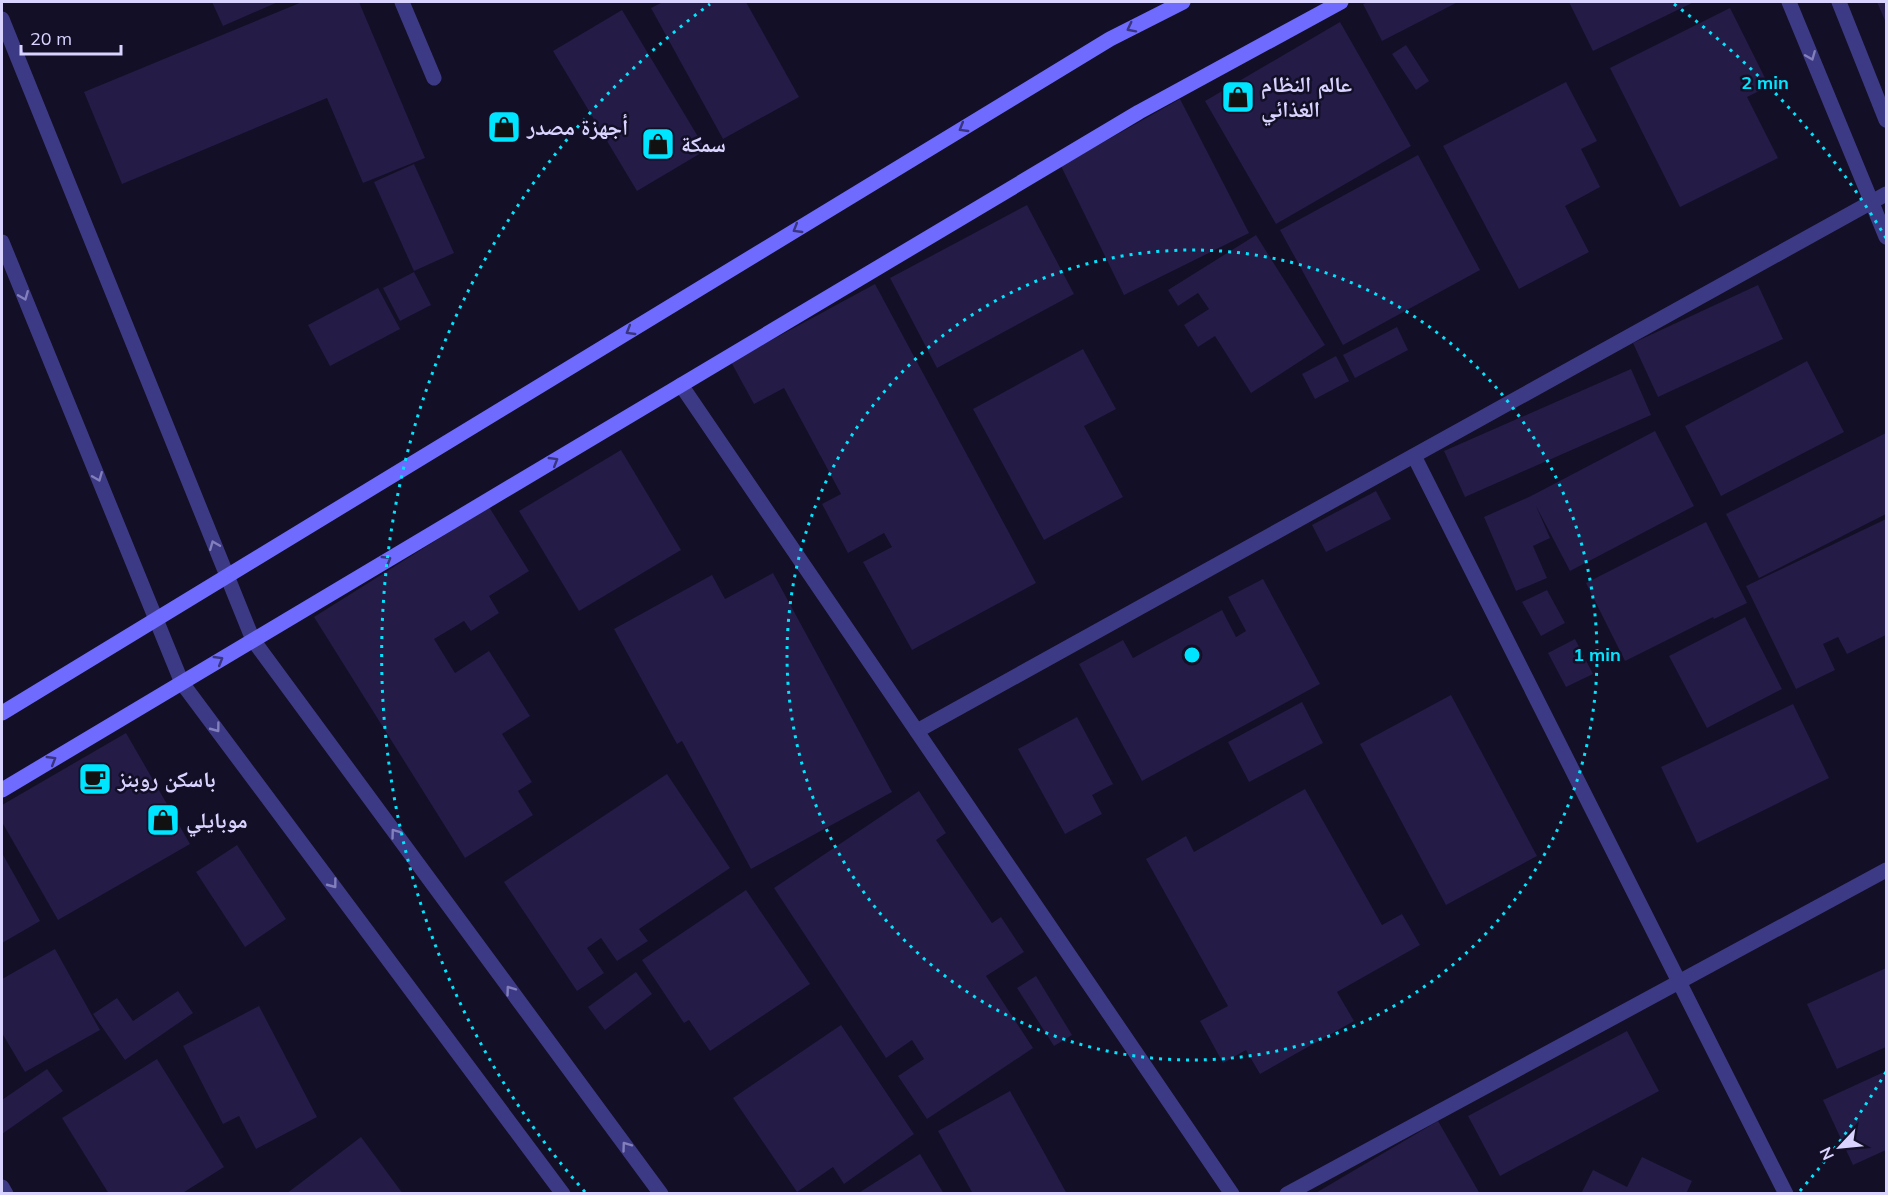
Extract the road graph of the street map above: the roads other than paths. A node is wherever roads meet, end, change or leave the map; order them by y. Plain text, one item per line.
1 (402, 2) edge
2 (1183, 2) edge
3 (1341, 2) edge
4 (1789, 2) edge
5 (1839, 2) edge
6 (2, 19) edge
7 (434, 78) dead end
8 (1887, 120) edge
9 (1887, 194) edge
10 (1872, 202) junction
11 (1887, 237) edge
12 (2, 242) edge
13 (8, 275) edge
14 (681, 385) junction
15 (1414, 456) junction
16 (227, 576) junction
17 (156, 619) junction
18 (253, 640) junction
19 (182, 682) junction
20 (2, 713) edge
21 (917, 731) junction
22 (2, 790) edge
23 (1887, 870) edge
24 (1680, 982) junction
25 (2, 1187) edge
26 (6, 1194) edge
27 (563, 1194) edge
28 (661, 1194) edge
29 (1232, 1194) edge
30 (1287, 1194) edge
31 (1786, 1194) edge

1 - 7 street
2 -> 16 main road
3 - 14 main road
4 -> 10 street
5 - 8 street
16 -> 6 street
9 - 10 street
10 - 11 street
10 - 15 street
12 - 13 street
13 -> 17 street
18 -> 14 main road
14 - 21 street
15 - 21 street
15 - 24 street
16 - 17 main road
16 - 18 street
17 - 19 street
17 - 20 main road
19 -> 18 main road
28 -> 18 street
22 -> 19 main road
19 -> 27 street
21 - 29 street
23 - 24 street
24 - 30 street
24 - 31 street
25 - 26 street

